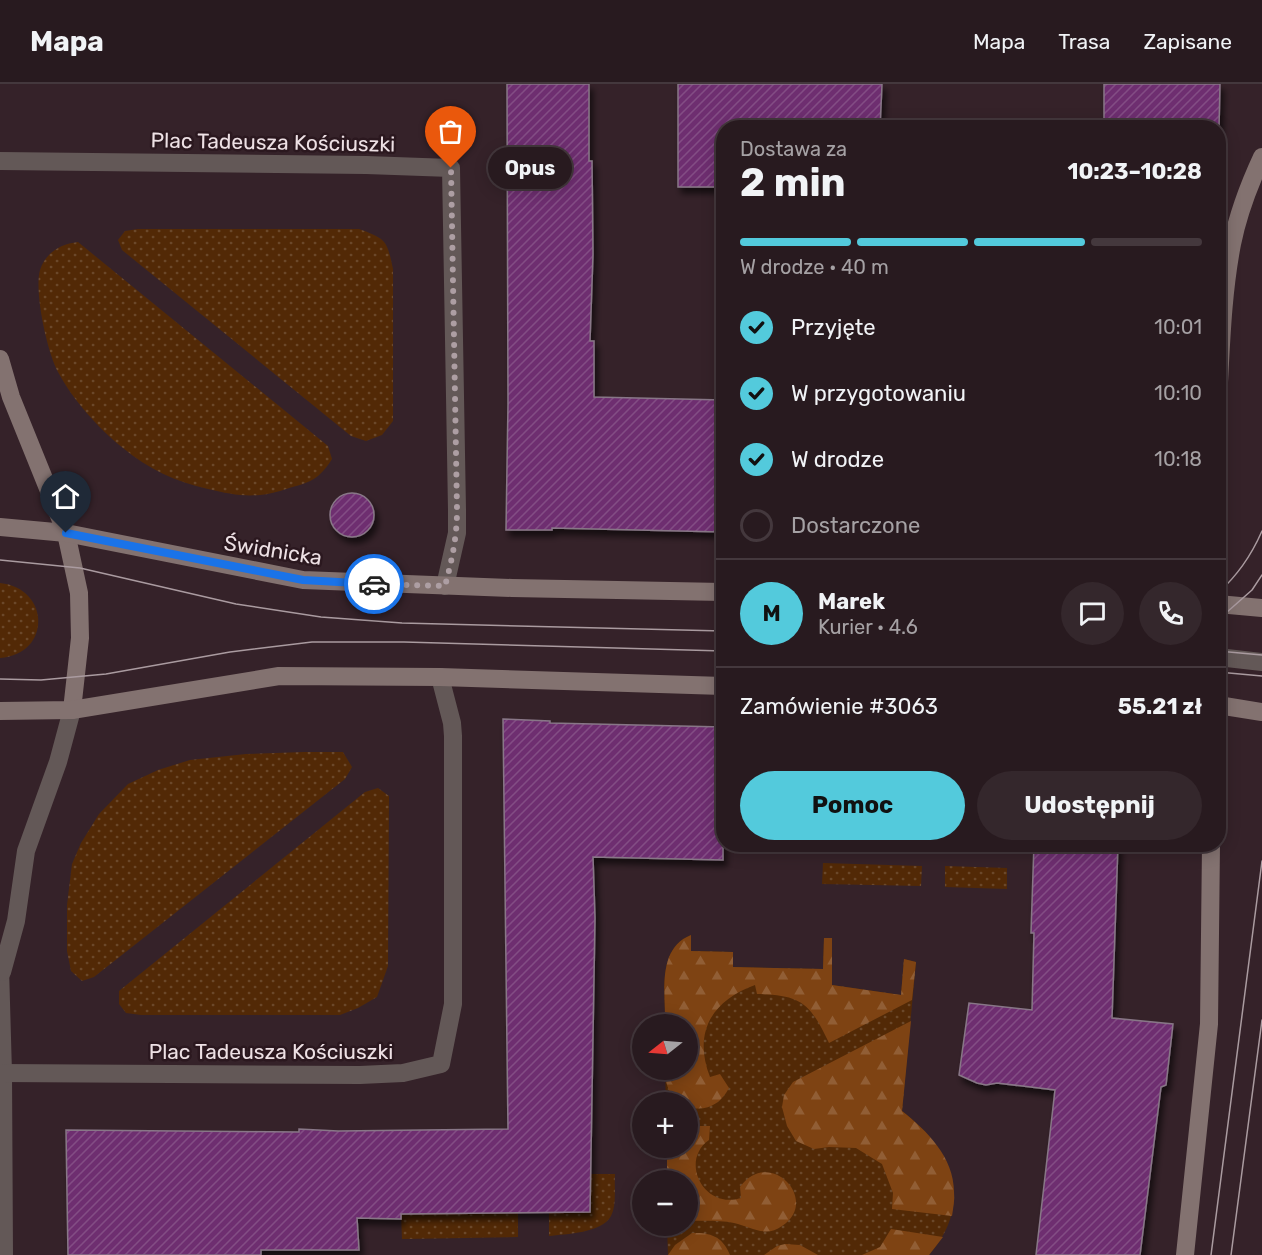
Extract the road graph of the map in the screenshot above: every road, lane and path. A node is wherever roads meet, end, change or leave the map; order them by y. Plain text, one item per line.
1 (1262, 157) edge
2 (0, 161) edge
3 (1226, 290) edge
4 (0, 359) edge
5 (0, 527) edge
6 (66, 533) junction
7 (445, 586) junction
8 (716, 592) edge
9 (1226, 605) edge
10 (1262, 608) edge
11 (1226, 658) edge
12 (1262, 662) edge
13 (440, 677) junction
14 (716, 686) edge
15 (1226, 706) edge
16 (72, 710) junction
17 (0, 711) edge
18 (1262, 712) edge
19 (1211, 852) edge
20 (1, 969) edge
21 (2, 1073) edge
22 (4, 1255) edge
23 (1185, 1255) edge

1 - 3 main road
2 - 7 street, Plac Tadeusza Kościuszki
4 - 6 main road
5 - 6 main road, Świdnicka
6 - 7 main road, Świdnicka
6 - 16 main road
7 - 8 main road, Świdnicka
9 - 10 main road
11 - 12 street
13 - 14 main road
13 - 16 main road
13 - 21 street, Plac Tadeusza Kościuszki
15 - 18 main road
16 - 17 main road
16 - 20 street
19 - 23 main road
20 - 21 street
21 - 22 street

